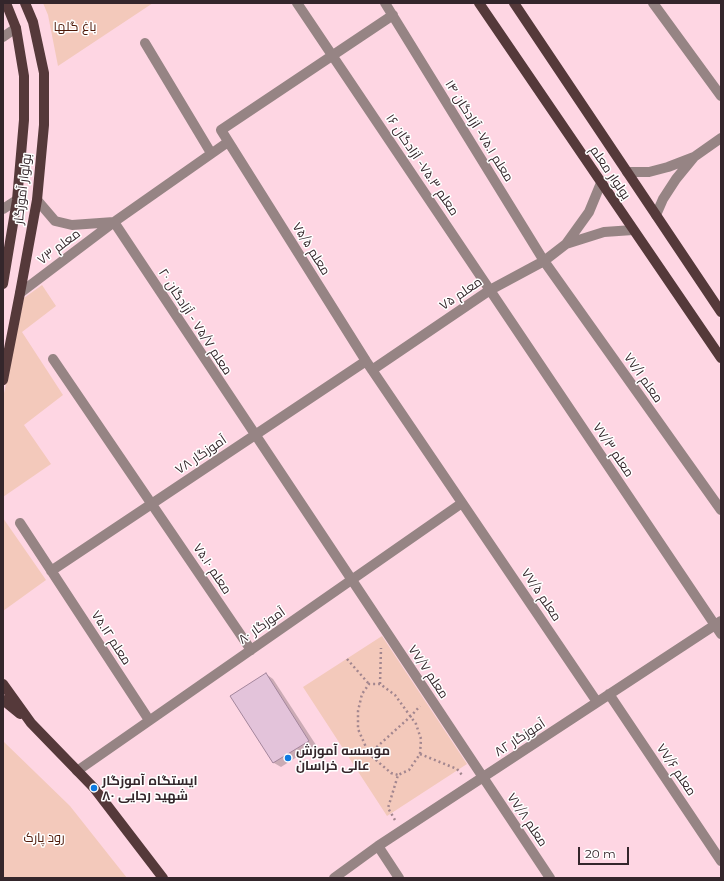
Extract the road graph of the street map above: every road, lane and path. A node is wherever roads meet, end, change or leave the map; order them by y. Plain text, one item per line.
1 (6, 3) edge
2 (25, 3) edge
3 (297, 3) edge
4 (385, 3) edge
5 (478, 3) edge
6 (514, 3) edge
7 (653, 3) edge
8 (393, 15) junction
9 (16, 28) junction
10 (3, 37) edge
11 (145, 43) dead end
12 (332, 56) junction
13 (721, 96) edge
14 (721, 138) edge
15 (228, 142) junction
16 (211, 153) junction
17 (694, 157) junction
18 (627, 172) junction
19 (601, 183) junction
20 (17, 200) junction
21 (36, 200) junction
22 (3, 209) edge
23 (656, 215) junction
24 (114, 222) junction
25 (633, 230) junction
26 (566, 244) junction
27 (544, 261) junction
28 (3, 284) edge
29 (490, 290) junction
30 (20, 293) junction
31 (721, 312) edge
32 (721, 358) edge
33 (53, 359) dead end
34 (366, 361) junction
35 (372, 370) junction
36 (3, 380) edge
37 (254, 435) junction
38 (462, 503) junction
39 (152, 504) junction
40 (721, 510) edge
41 (20, 523) dead end
42 (51, 571) junction
43 (351, 580) junction
44 (718, 623) edge
45 (387, 634) junction
46 (721, 634) edge
47 (251, 650) junction
48 (346, 659) dead end
49 (3, 684) edge
50 (369, 684) junction
51 (380, 684) junction
52 (609, 694) junction
53 (429, 696) junction
54 (3, 700) edge
55 (597, 702) junction
56 (411, 716) junction
57 (149, 720) junction
58 (31, 723) junction
59 (369, 754) junction
60 (420, 754) junction
61 (77, 771) junction
62 (398, 775) junction
63 (483, 778) junction
64 (471, 785) junction
65 (401, 831) junction
66 (378, 846) junction
67 (721, 861) edge
68 (163, 878) edge
69 (334, 878) edge
70 (399, 878) edge
71 (550, 878) edge

1 - 9 main road, بولوار آموزگار
2 - 21 main road, بولوار آموزگار
3 - 12 street, معلم ۷۵.۳- آزادگان ۱۶
4 - 8 street, معلم ۷۵.۱- آزادگان ۱۴
5 - 19 main road, بولوار معلم
6 - 18 main road, بولوار معلم
7 - 13 street
8 - 12 street
8 - 27 street, معلم ۷۵.۱- آزادگان ۱۴
9 - 10 street
9 - 20 main road, بولوار آموزگار
11 - 16 street
12 - 15 street
12 - 29 street, معلم ۷۵.۳- آزادگان ۱۶
14 - 17 street
15 - 16 street, معلم ۷۳
15 - 34 street, معلم ۷۵/۵
16 - 24 street, معلم ۷۳
17 - 18 street
17 - 23 street
18 - 23 main road, بولوار معلم
19 - 25 main road, بولوار معلم
19 - 26 street
20 - 22 street
20 - 28 main road, بولوار آموزگار
21 - 24 street
21 - 30 main road, بولوار آموزگار
23 - 31 main road, بولوار معلم
24 - 30 street, معلم ۷۳
24 - 37 street, معلم ۷۵/۷ - آزادگان ۲۰
25 - 26 street
25 - 32 main road, بولوار معلم
26 - 27 street, معلم ۷۵
27 - 29 street, معلم ۷۵
27 - 40 street, معلم ۷۷/۱
29 - 35 street, معلم ۷۵
29 - 44 street, معلم ۷۷/۳
30 - 36 main road, بولوار آموزگار
33 - 39 street, معلم ۷۵.۱۰
34 - 35 street, معلم ۷۵/۵
34 - 37 street, آموزگار ۷۸
35 - 38 street, معلم ۷۷/۵
37 - 39 street, آموزگار ۷۸
37 - 43 street, معلم ۷۵/۷ - آزادگان ۲۰
38 - 43 street, آموزگار ۸۰
38 - 55 street, معلم ۷۷/۵
39 - 42 street, آموزگار ۷۸
39 - 47 street, معلم ۷۵.۱۰
41 - 42 street, معلم ۷۵.۱۲
42 - 57 street, معلم ۷۵.۱۲
43 - 45 street, معلم ۷۷/۷
43 - 47 street, آموزگار ۸۰
44 - 46 street, معلم ۷۷/۳
44 - 52 street, آموزگار ۸۲
45 - 51 path
45 - 53 street, معلم ۷۷/۷
47 - 57 street, آموزگار ۸۰
48 - 50 path
49 - 58 main road
50 - 51 path
50 - 59 path
51 - 56 path
52 - 55 street, آموزگار ۸۲
52 - 67 street, معلم ۷۷/۶
53 - 56 path
53 - 63 street, معلم ۷۷/۷
54 - 58 main road
55 - 63 street, آموزگار ۸۲
56 - 59 path
56 - 60 path
57 - 61 street, آموزگار ۸۰
58 - 61 main road
59 - 62 path
60 - 62 path
60 - 64 path
61 - 68 main road
62 - 65 path
63 - 64 street, آموزگار ۸۲
63 - 71 street, معلم ۷۷/۸
64 - 65 street, آموزگار ۸۲
65 - 66 street, آموزگار ۸۲
66 - 69 street, آموزگار ۸۲
66 - 70 street

